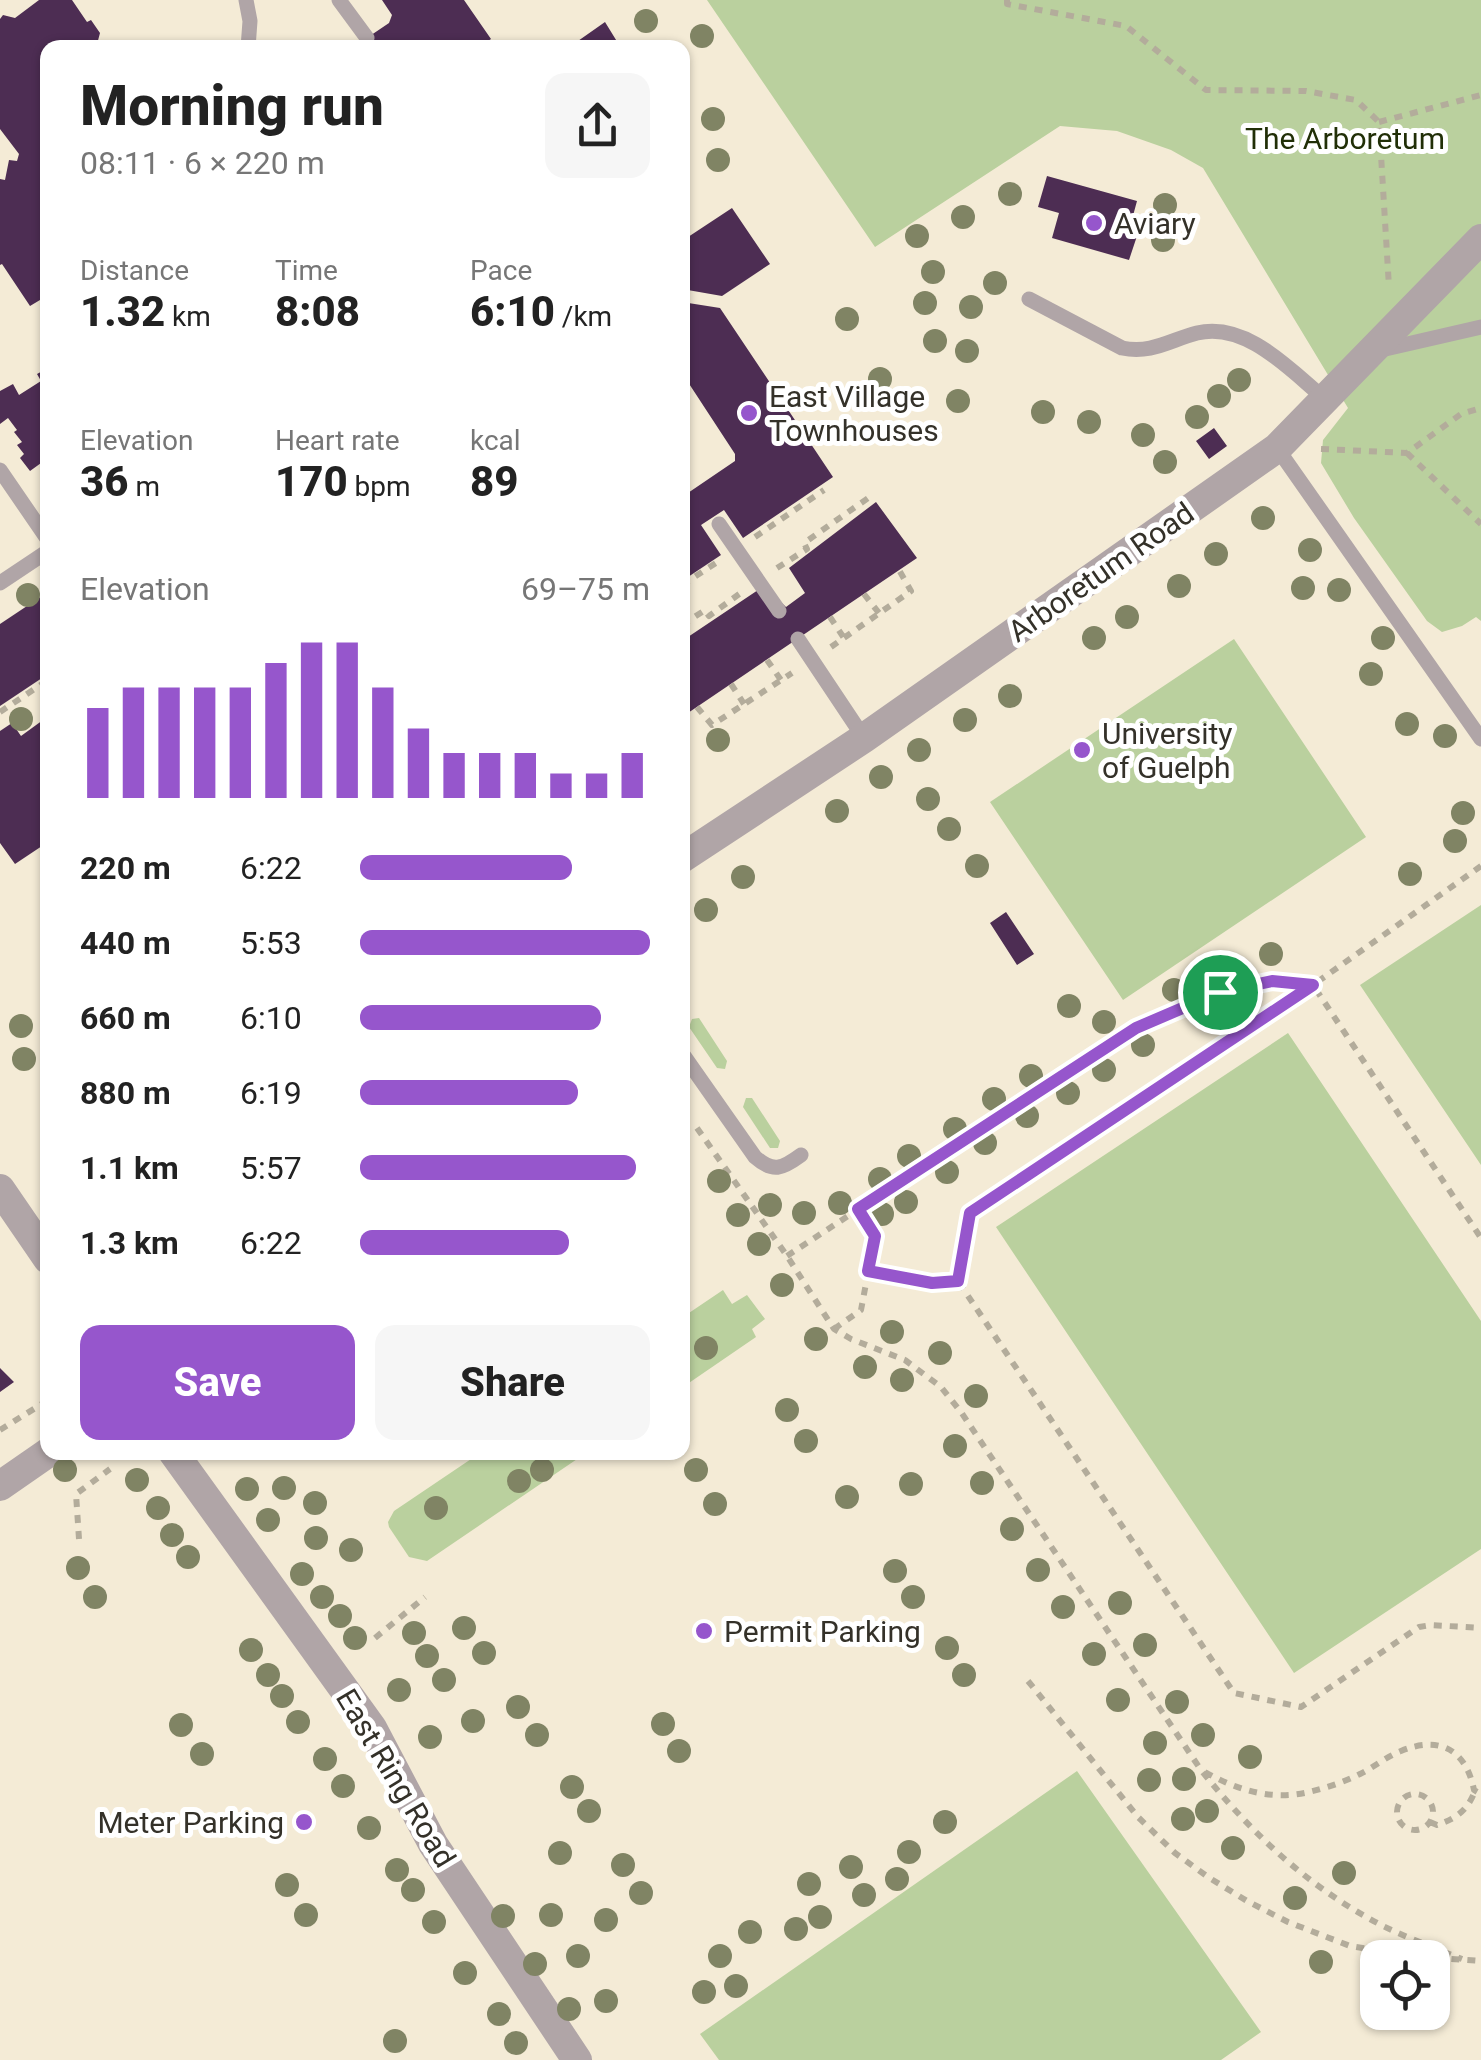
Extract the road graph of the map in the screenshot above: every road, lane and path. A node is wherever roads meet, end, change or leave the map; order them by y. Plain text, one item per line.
1 (246, 0) edge
2 (339, 0) edge
3 (1007, 0) edge
4 (367, 38) dead end
5 (249, 40) edge
6 (1481, 95) edge
7 (1379, 122) junction
8 (1481, 239) edge
9 (1029, 299) dead end
10 (1481, 328) edge
11 (1392, 329) junction
12 (1367, 353) junction
13 (1324, 398) junction
14 (1481, 408) edge
15 (1277, 448) junction
16 (1406, 453) junction
17 (0, 470) edge
18 (719, 524) dead end
19 (1481, 524) edge
20 (40, 528) edge
21 (40, 556) edge
22 (0, 583) edge
23 (864, 594) dead end
24 (779, 611) dead end
25 (879, 613) dead end
26 (830, 617) dead end
27 (844, 638) dead end
28 (798, 639) dead end
29 (767, 660) dead end
30 (781, 680) dead end
31 (731, 684) dead end
32 (40, 685) edge
33 (744, 704) dead end
34 (0, 712) edge
35 (864, 738) junction
36 (1481, 739) edge
37 (690, 853) edge
38 (1481, 866) edge
39 (1313, 985) junction
40 (690, 1064) edge
41 (697, 1128) dead end
42 (801, 1155) dead end
43 (0, 1190) edge
44 (858, 1209) junction
45 (1481, 1238) edge
46 (40, 1248) edge
47 (787, 1256) junction
48 (868, 1271) junction
49 (958, 1281) junction
50 (834, 1329) junction
51 (40, 1405) edge
52 (0, 1430) edge
53 (40, 1459) edge
54 (179, 1460) edge
55 (110, 1469) dead end
56 (0, 1486) edge
57 (79, 1539) dead end
58 (425, 1597) dead end
59 (1481, 1628) edge
60 (375, 1638) dead end
61 (1028, 1682) dead end
62 (1201, 1770) junction
63 (1478, 1792) edge
64 (1430, 1822) junction
65 (1462, 1958) junction
66 (1481, 1962) edge
67 (577, 2060) edge

1 - 5 lane
2 - 4 lane
3 - 7 path
6 - 7 path
7 - 11 path
8 - 11 street, Arboretum Road
9 - 13 lane
10 - 12 lane
11 - 12 street, Arboretum Road
12 - 13 street, Arboretum Road
13 - 15 street, Arboretum Road
14 - 16 path
15 - 16 path
15 - 35 street, Arboretum Road
15 - 36 lane
16 - 19 path
17 - 20 lane
18 - 24 lane
21 - 22 lane
23 - 25 path
26 - 27 path
28 - 35 lane
29 - 30 path
31 - 33 path
32 - 34 path
35 - 37 street, Arboretum Road
38 - 39 path
39 - 44 path
39 - 45 path
39 - 49 path
40 - 42 lane
41 - 47 path
43 - 46 street
44 - 47 path
44 - 48 path
47 - 50 path
48 - 49 path
48 - 50 path
49 - 59 path
50 - 62 path
51 - 52 path
53 - 56 street
54 - 67 street, East Ring Road
55 - 57 path
58 - 60 path
61 - 65 path
62 - 63 path
62 - 65 path
63 - 64 path
64 - 64 path
65 - 66 path

